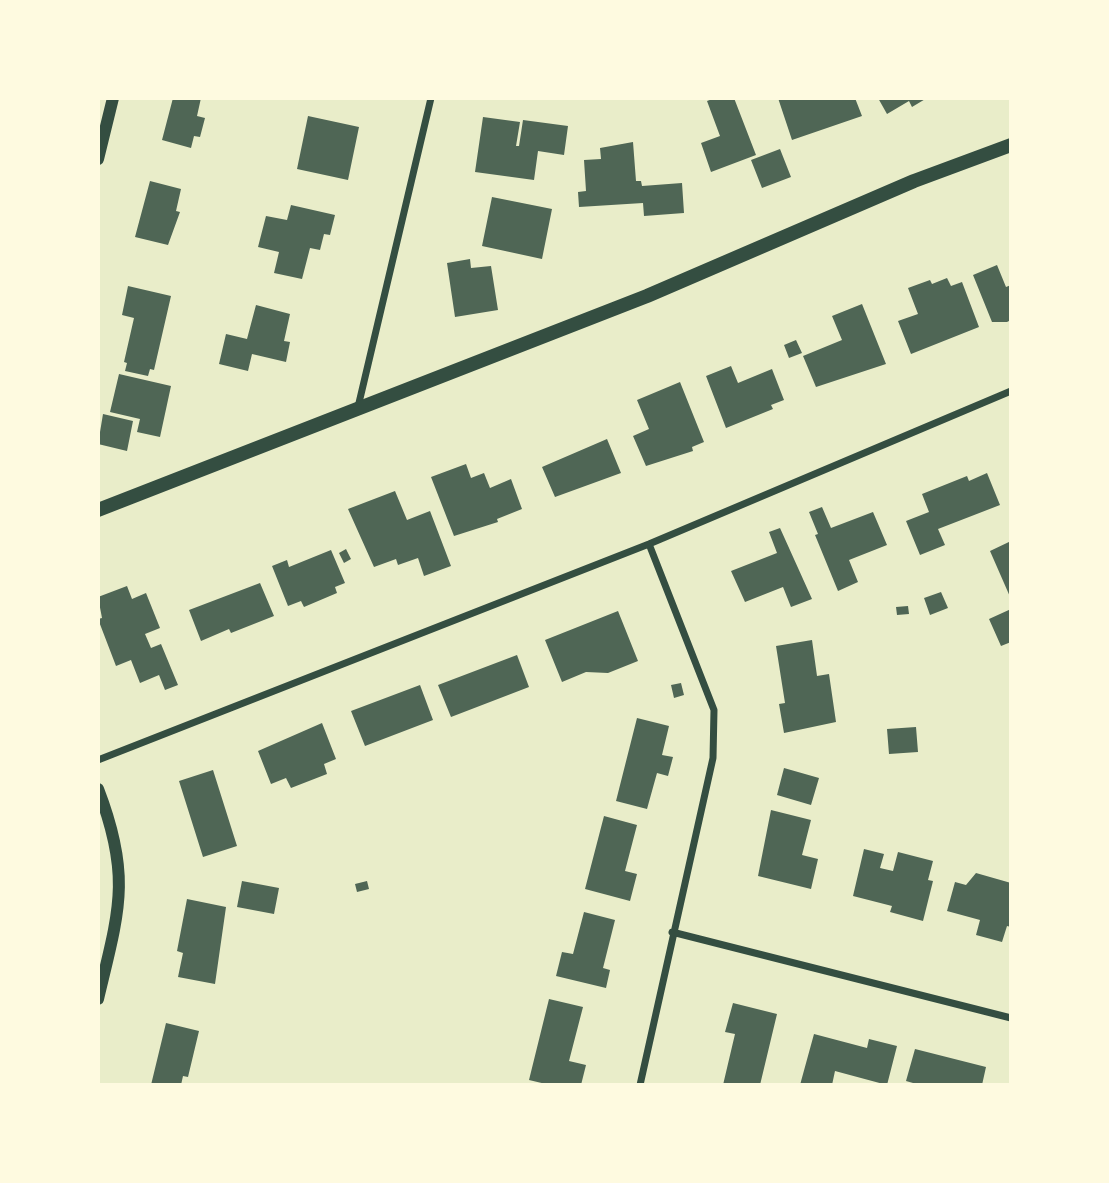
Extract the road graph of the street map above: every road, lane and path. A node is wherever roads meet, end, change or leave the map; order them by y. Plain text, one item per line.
1 (113, 98) edge
2 (431, 98) edge
3 (1011, 145) edge
4 (98, 159) edge
5 (1011, 391) edge
6 (357, 408) junction
7 (98, 510) edge
8 (649, 544) junction
9 (98, 760) edge
10 (98, 789) edge
11 (671, 932) junction
12 (98, 999) edge
13 (1011, 1018) edge
14 (639, 1085) edge

1 - 4 street
2 - 6 street
3 - 6 main road
5 - 8 street
6 - 7 main road
8 - 9 street
8 - 11 street
10 - 12 street
11 - 13 street
11 - 14 street

